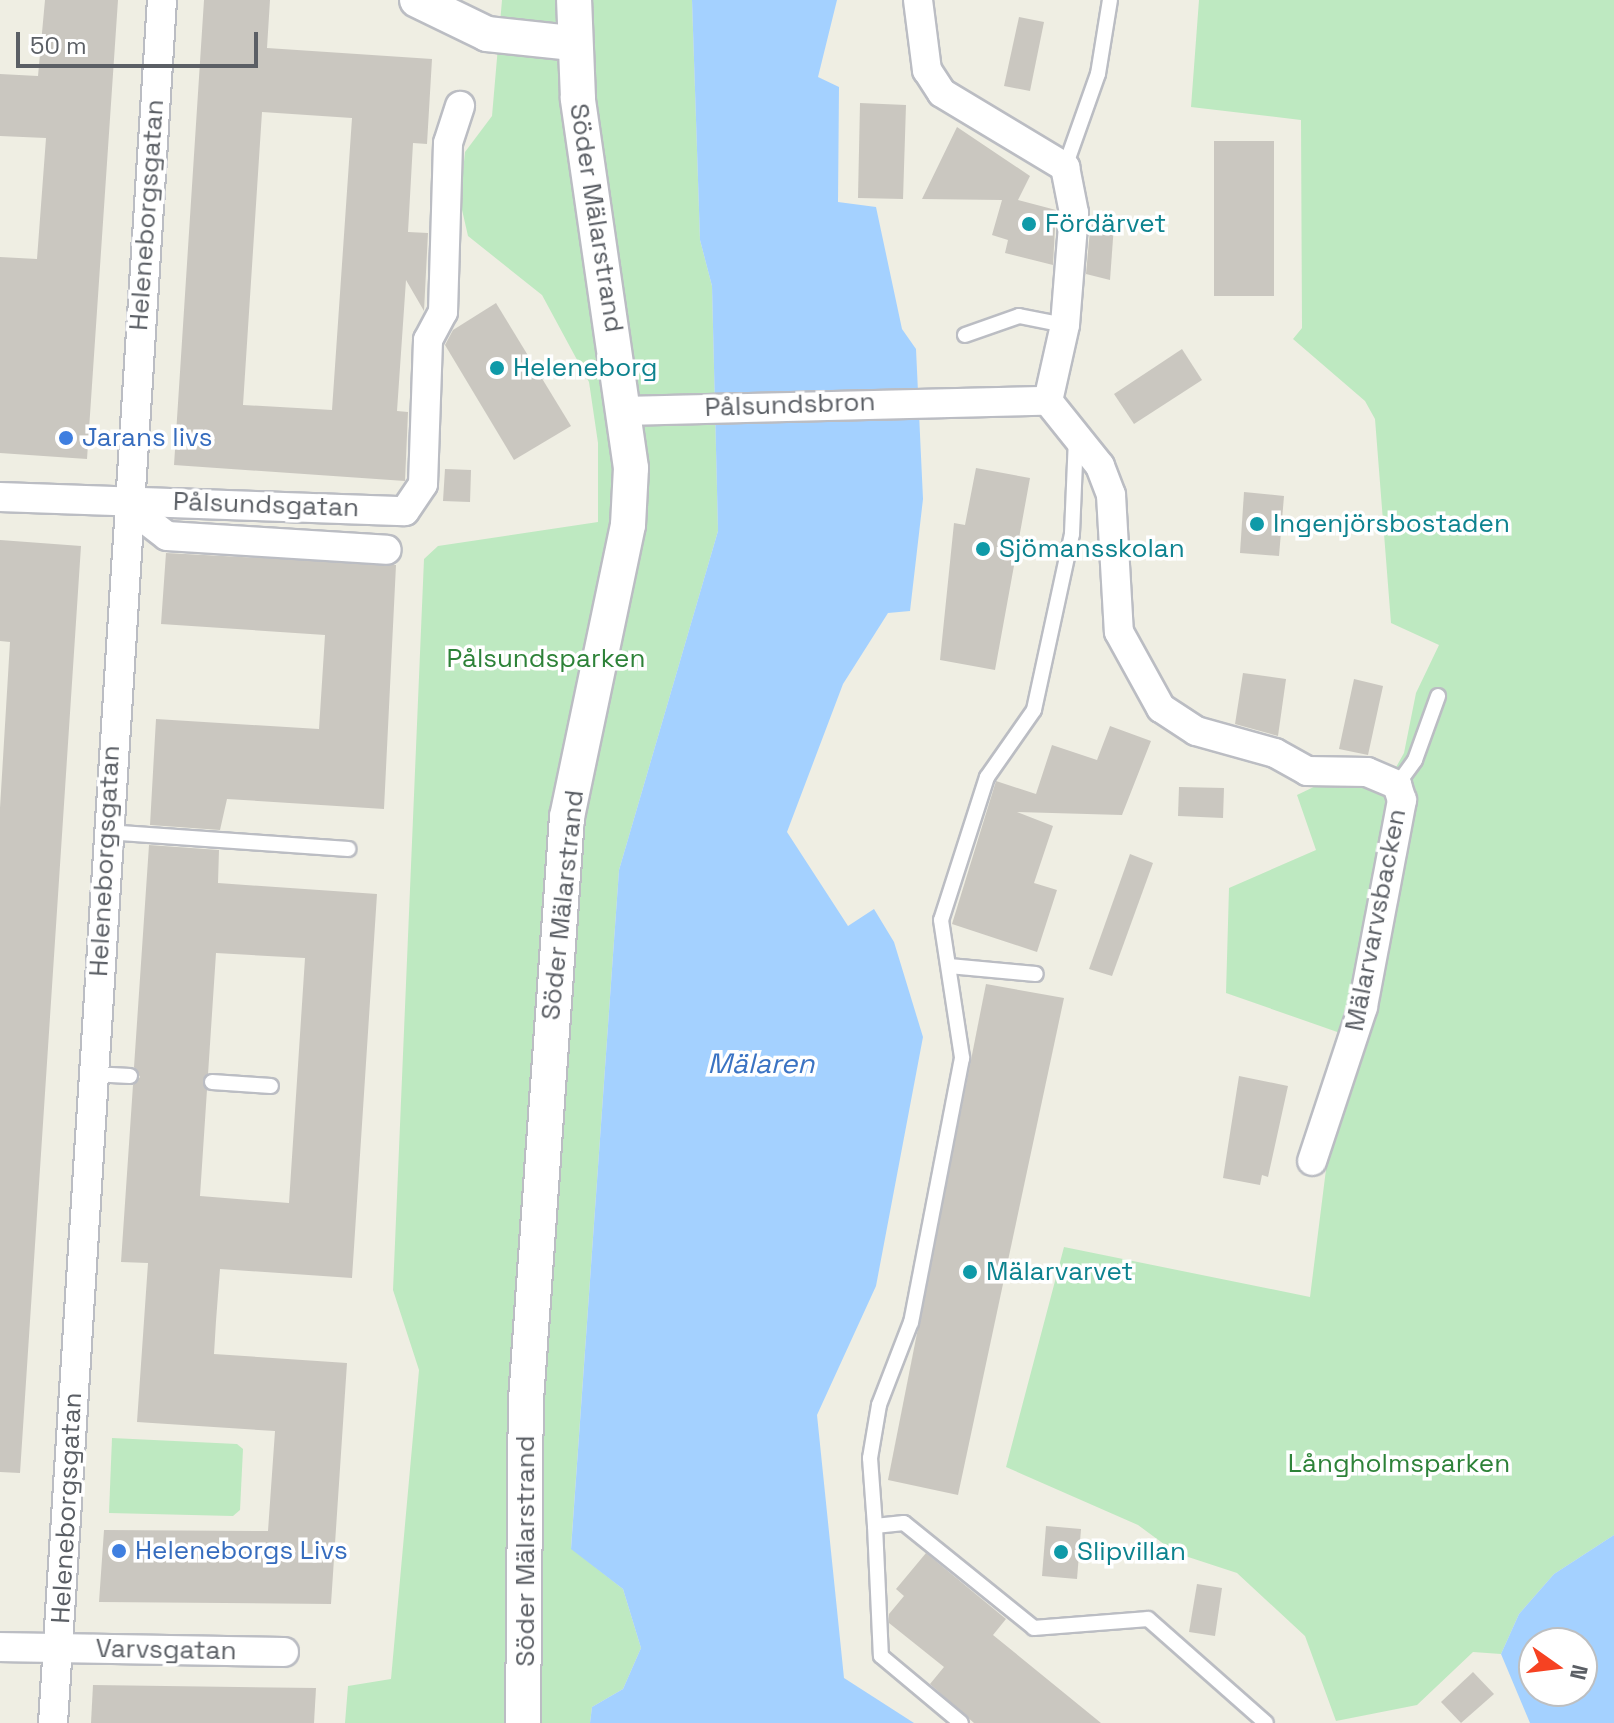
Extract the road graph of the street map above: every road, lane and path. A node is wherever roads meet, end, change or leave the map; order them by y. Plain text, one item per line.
1 (162, 0) edge
2 (417, 0) edge
3 (574, 0) edge
4 (918, 0) edge
5 (1110, 0) edge
6 (571, 43) junction
7 (460, 106) dead end
8 (1065, 167) junction
9 (1065, 325) junction
10 (965, 335) dead end
11 (1048, 401) junction
12 (627, 411) junction
13 (1076, 438) junction
14 (0, 497) edge
15 (128, 506) junction
16 (387, 550) dead end
17 (1438, 696) dead end
18 (1397, 785) junction
19 (106, 832) junction
20 (348, 849) dead end
21 (949, 966) junction
22 (1036, 974) dead end
23 (92, 1074) junction
24 (130, 1076) dead end
25 (212, 1082) dead end
26 (271, 1086) dead end
27 (1312, 1161) dead end
28 (875, 1526) junction
29 (0, 1647) edge
30 (58, 1648) junction
31 (284, 1652) dead end
32 (53, 1723) edge
33 (523, 1723) edge
34 (961, 1723) edge
35 (1266, 1723) edge

1 - 15 street, Heleneborgsgatan
2 - 6 street
3 - 6 street, Söder Mälarstrand
4 - 8 street
5 - 8 lane
6 - 12 street, Söder Mälarstrand
7 - 15 street, Pålsundsgatan
8 - 9 street
9 - 10 lane
9 - 11 street
11 - 12 street, Pålsundsbron
11 - 13 street, Mälarvarvsbacken
12 - 33 street, Söder Mälarstrand
13 - 18 street, Mälarvarvsbacken
13 - 21 lane
14 - 15 street, Pålsundsgatan
15 - 16 street, Pålsundsgatan
15 - 19 street, Heleneborgsgatan
17 - 18 lane
18 - 27 street, Mälarvarvsbacken
19 - 20 lane
19 - 23 street, Heleneborgsgatan
21 - 22 lane
21 - 28 lane
23 - 24 lane
23 - 30 street, Heleneborgsgatan
25 - 26 lane
28 - 34 lane
28 - 35 lane
29 - 30 street, Varvsgatan
30 - 31 street, Varvsgatan
30 - 32 street, Heleneborgsgatan

